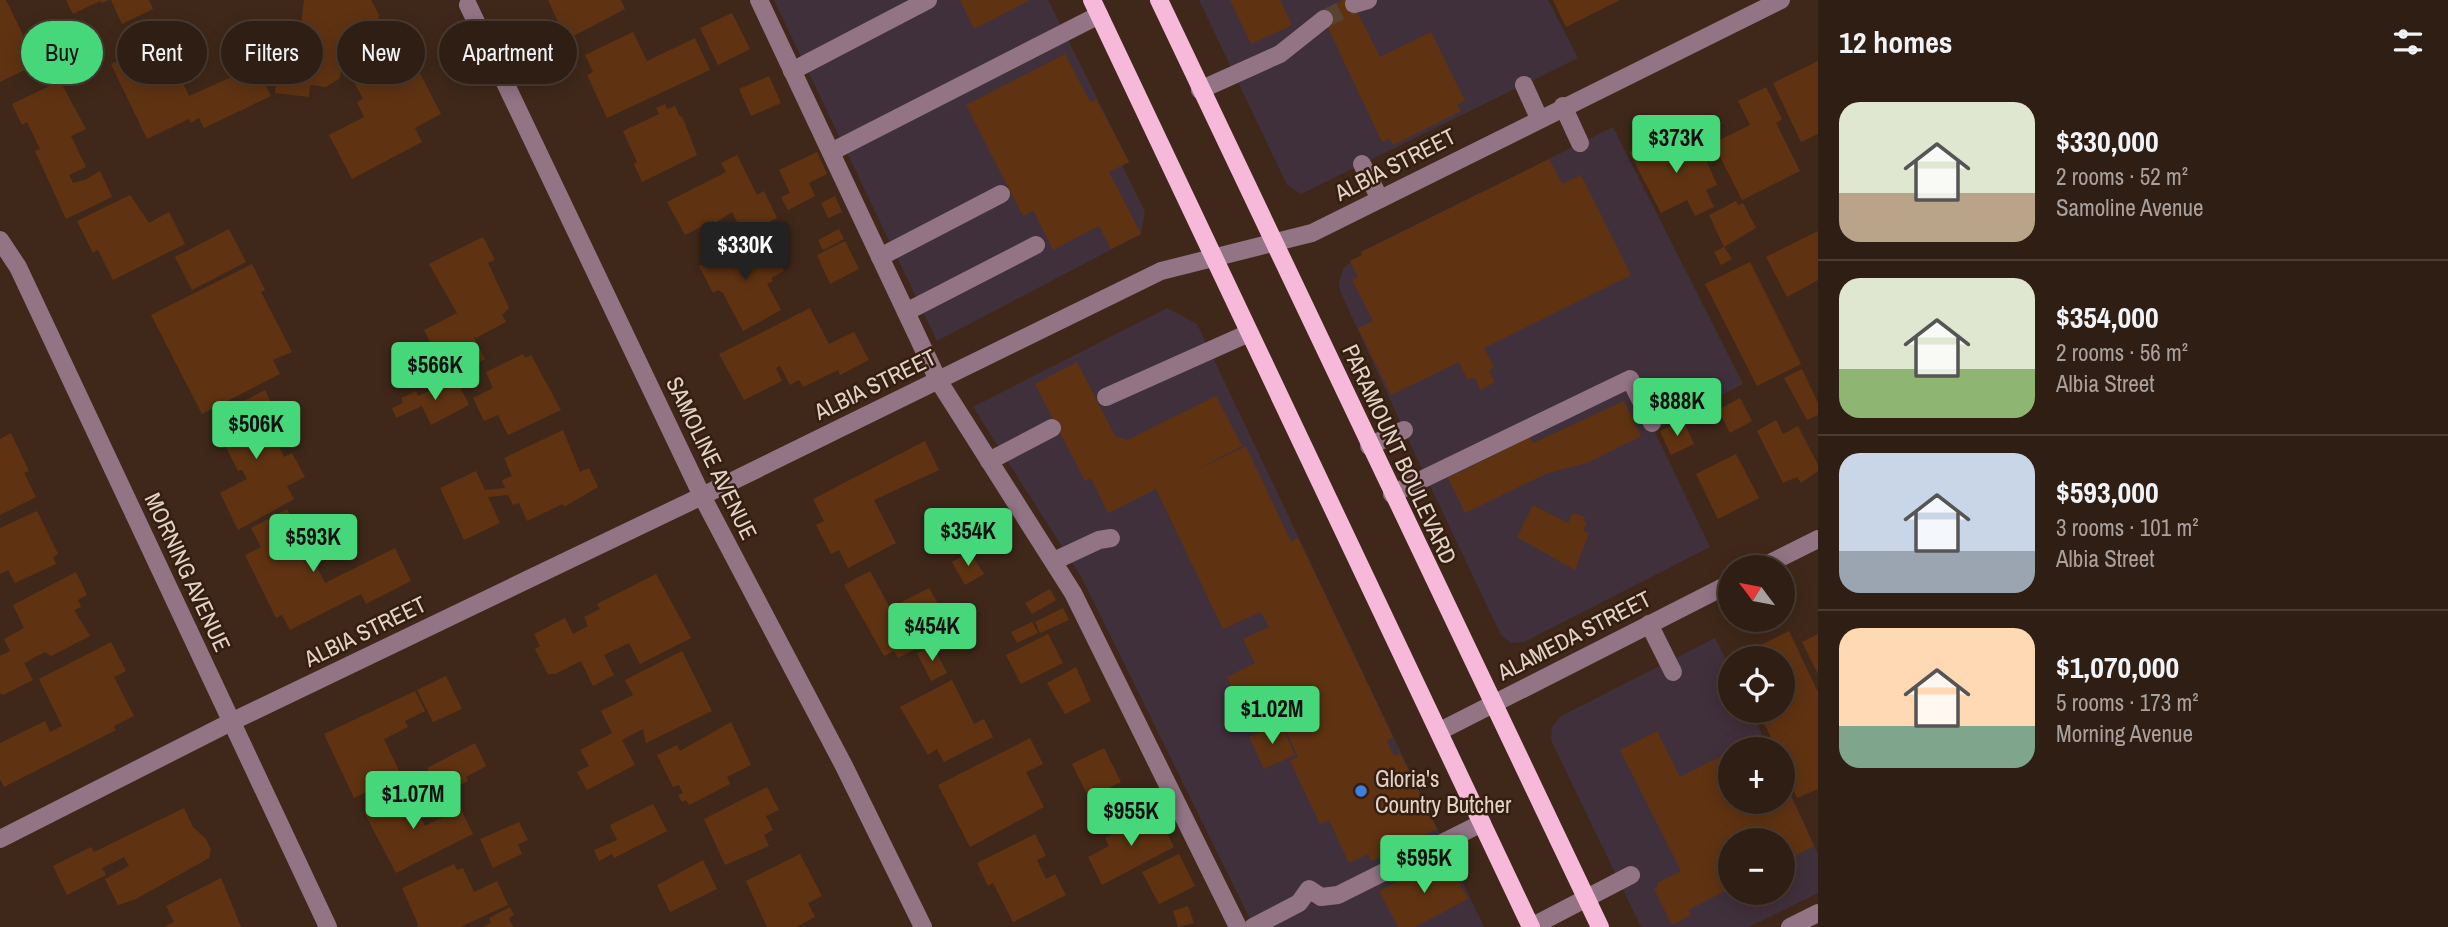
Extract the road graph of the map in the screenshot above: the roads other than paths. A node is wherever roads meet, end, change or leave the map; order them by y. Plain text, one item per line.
1 (928, 0) edge
2 (1158, 0) edge
3 (1781, 0) edge
4 (763, 2) edge
5 (468, 5) dead end
6 (1096, 7) edge
7 (1324, 19) tunnel mouth
8 (792, 71) junction
9 (1524, 85) dead end
10 (1200, 90) junction
11 (1563, 106) junction
12 (1539, 118) junction
13 (1580, 143) dead end
14 (831, 152) junction
15 (1362, 164) dead end
16 (1001, 194) dead end
17 (1380, 199) junction
18 (0, 240) edge
19 (1272, 242) junction
20 (1037, 245) dead end
21 (880, 257) junction
22 (1212, 257) junction
23 (906, 312) junction
24 (1249, 333) junction
25 (938, 380) junction
26 (1106, 397) dead end
27 (1652, 423) dead end
28 (1052, 428) dead end
29 (1404, 430) dead end
30 (1369, 446) junction
31 (989, 461) junction
32 (1392, 494) junction
33 (702, 496) junction
34 (1111, 538) dead end
35 (1818, 538) edge
36 (1785, 555) edge
37 (1054, 561) junction
38 (1718, 590) edge
39 (1649, 624) junction
40 (1673, 673) dead end
41 (1492, 704) junction
42 (231, 722) junction
43 (1440, 731) junction
44 (1482, 823) junction
45 (0, 839) edge
46 (1631, 875) dead end
47 (1585, 898) junction
48 (1818, 913) edge
49 (328, 927) edge
50 (923, 927) edge
51 (1238, 927) edge
52 (1253, 927) edge
53 (1531, 927) edge
54 (1600, 927) edge
55 (1790, 927) edge

1 - 8 street
2 - 10 main road, PARAMOUNT BOULEVARD
3 - 11 street, ALBIA STREET
4 - 8 street
5 - 33 street, SAMOLINE AVENUE
6 - 14 street
6 - 22 main road
7 - 10 street
8 - 14 street
9 - 12 street
10 - 19 main road, PARAMOUNT BOULEVARD
11 - 12 street, ALBIA STREET
11 - 13 street
12 - 17 street, ALBIA STREET
14 - 21 street
15 - 17 street
16 - 21 street
17 - 19 street, ALBIA STREET
18 - 42 street, MORNING AVENUE
19 - 22 street, ALBIA STREET
19 - 30 main road, PARAMOUNT BOULEVARD
20 - 23 street
21 - 23 street
22 - 24 main road
22 - 25 street, ALBIA STREET
23 - 25 street
24 - 26 street
24 - 43 main road
25 - 31 street
25 - 33 street, ALBIA STREET
27 - 32 street
28 - 31 street
29 - 30 street
30 - 32 main road, PARAMOUNT BOULEVARD
31 - 37 street
32 - 41 main road, PARAMOUNT BOULEVARD
33 - 42 street, ALBIA STREET
33 - 50 street, SAMOLINE AVENUE
34 - 37 street
35 - 36 street
37 - 51 street
38 - 39 street, ALAMEDA STREET
39 - 40 street
39 - 41 street, ALAMEDA STREET
41 - 43 street, ALAMEDA STREET
41 - 47 main road, PARAMOUNT BOULEVARD
42 - 45 street, ALBIA STREET
42 - 49 street, MORNING AVENUE
43 - 44 main road
44 - 52 street
44 - 53 main road
46 - 47 street
47 - 53 street
47 - 54 main road, PARAMOUNT BOULEVARD
48 - 55 street

